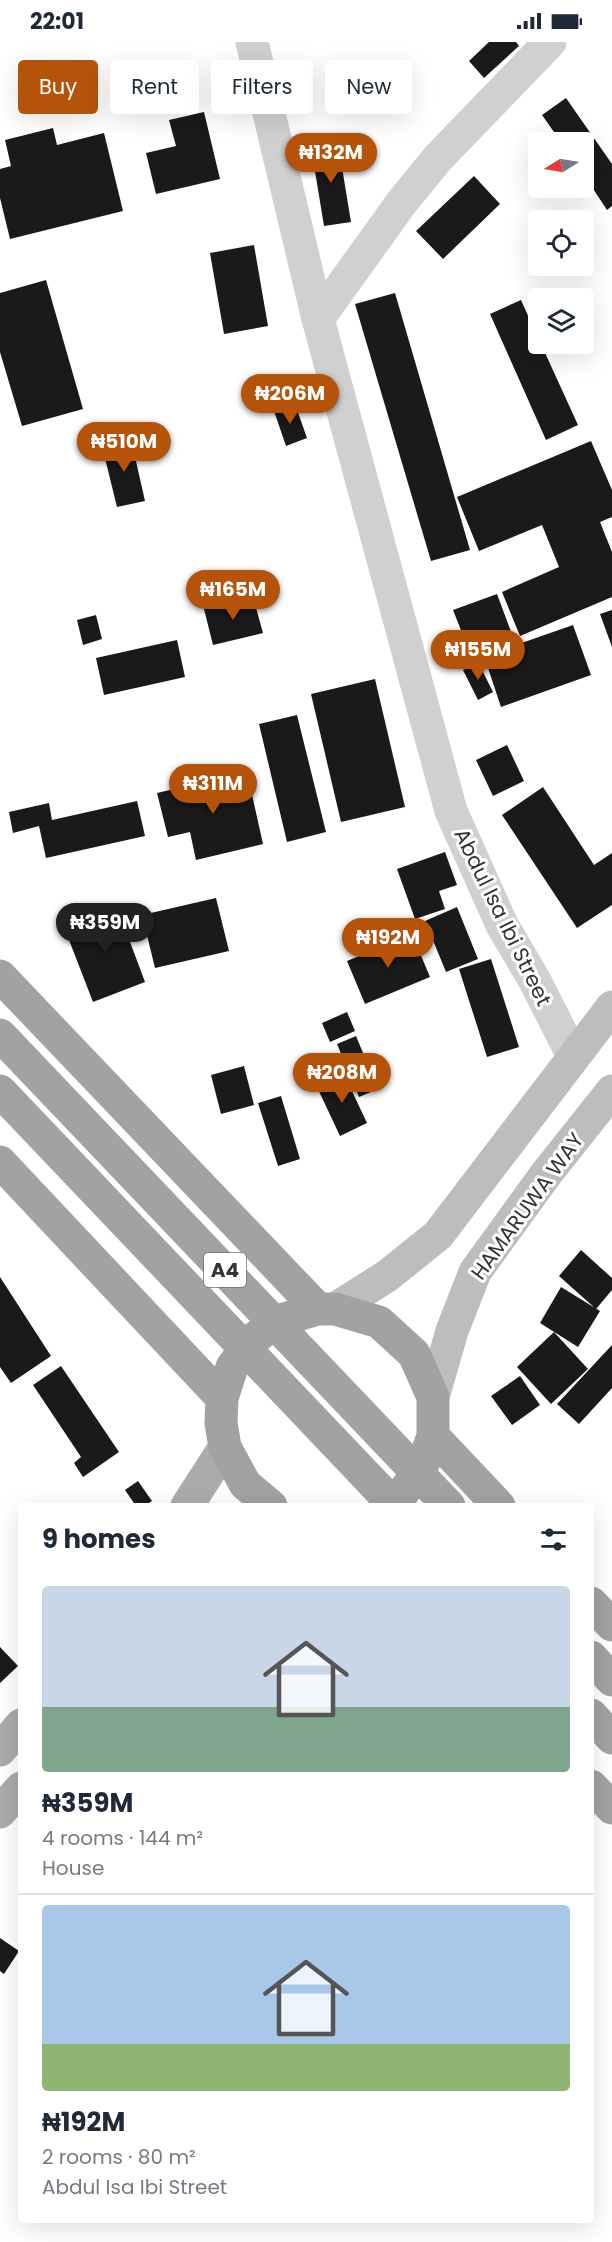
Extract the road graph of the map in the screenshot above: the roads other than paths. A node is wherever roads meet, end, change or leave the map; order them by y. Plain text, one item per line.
1 (252, 42) edge
2 (550, 42) edge
3 (318, 320) junction
4 (0, 976) edge
5 (612, 1007) edge
6 (0, 1035) edge
7 (573, 1056) junction
8 (0, 1091) edge
9 (612, 1091) edge
10 (0, 1162) edge
11 (326, 1309) junction
12 (433, 1397) junction
13 (222, 1398) junction
14 (433, 1436) junction
15 (225, 1447) junction
16 (189, 1503) edge
17 (267, 1503) edge
18 (389, 1503) edge
19 (392, 1503) edge
20 (446, 1503) edge
21 (496, 1503) edge
22 (594, 1606) edge
23 (612, 1625) edge
24 (594, 1660) edge
25 (612, 1680) edge
26 (594, 1718) edge
27 (18, 1729) edge
28 (612, 1738) edge
29 (0, 1750) edge
30 (594, 1789) edge
31 (18, 1791) edge
32 (612, 1808) edge
33 (0, 1812) edge

1 - 3 street, Abdul Isa Ibi Street
2 - 3 street
3 - 7 street, Abdul Isa Ibi Street
4 - 11 highway, A4
5 - 7 main road
6 - 20 highway, A4, bridge
7 - 11 main road
8 - 19 highway, A4, bridge
9 - 12 main road, HAMARUWA WAY
10 - 13 highway
11 - 12 highway
11 - 13 highway
12 - 14 highway
13 - 15 highway
14 - 18 highway
14 - 21 highway
15 - 16 main road
15 - 17 highway
22 - 23 highway
24 - 25 highway
26 - 28 highway
27 - 29 main road
30 - 32 highway
31 - 33 main road

